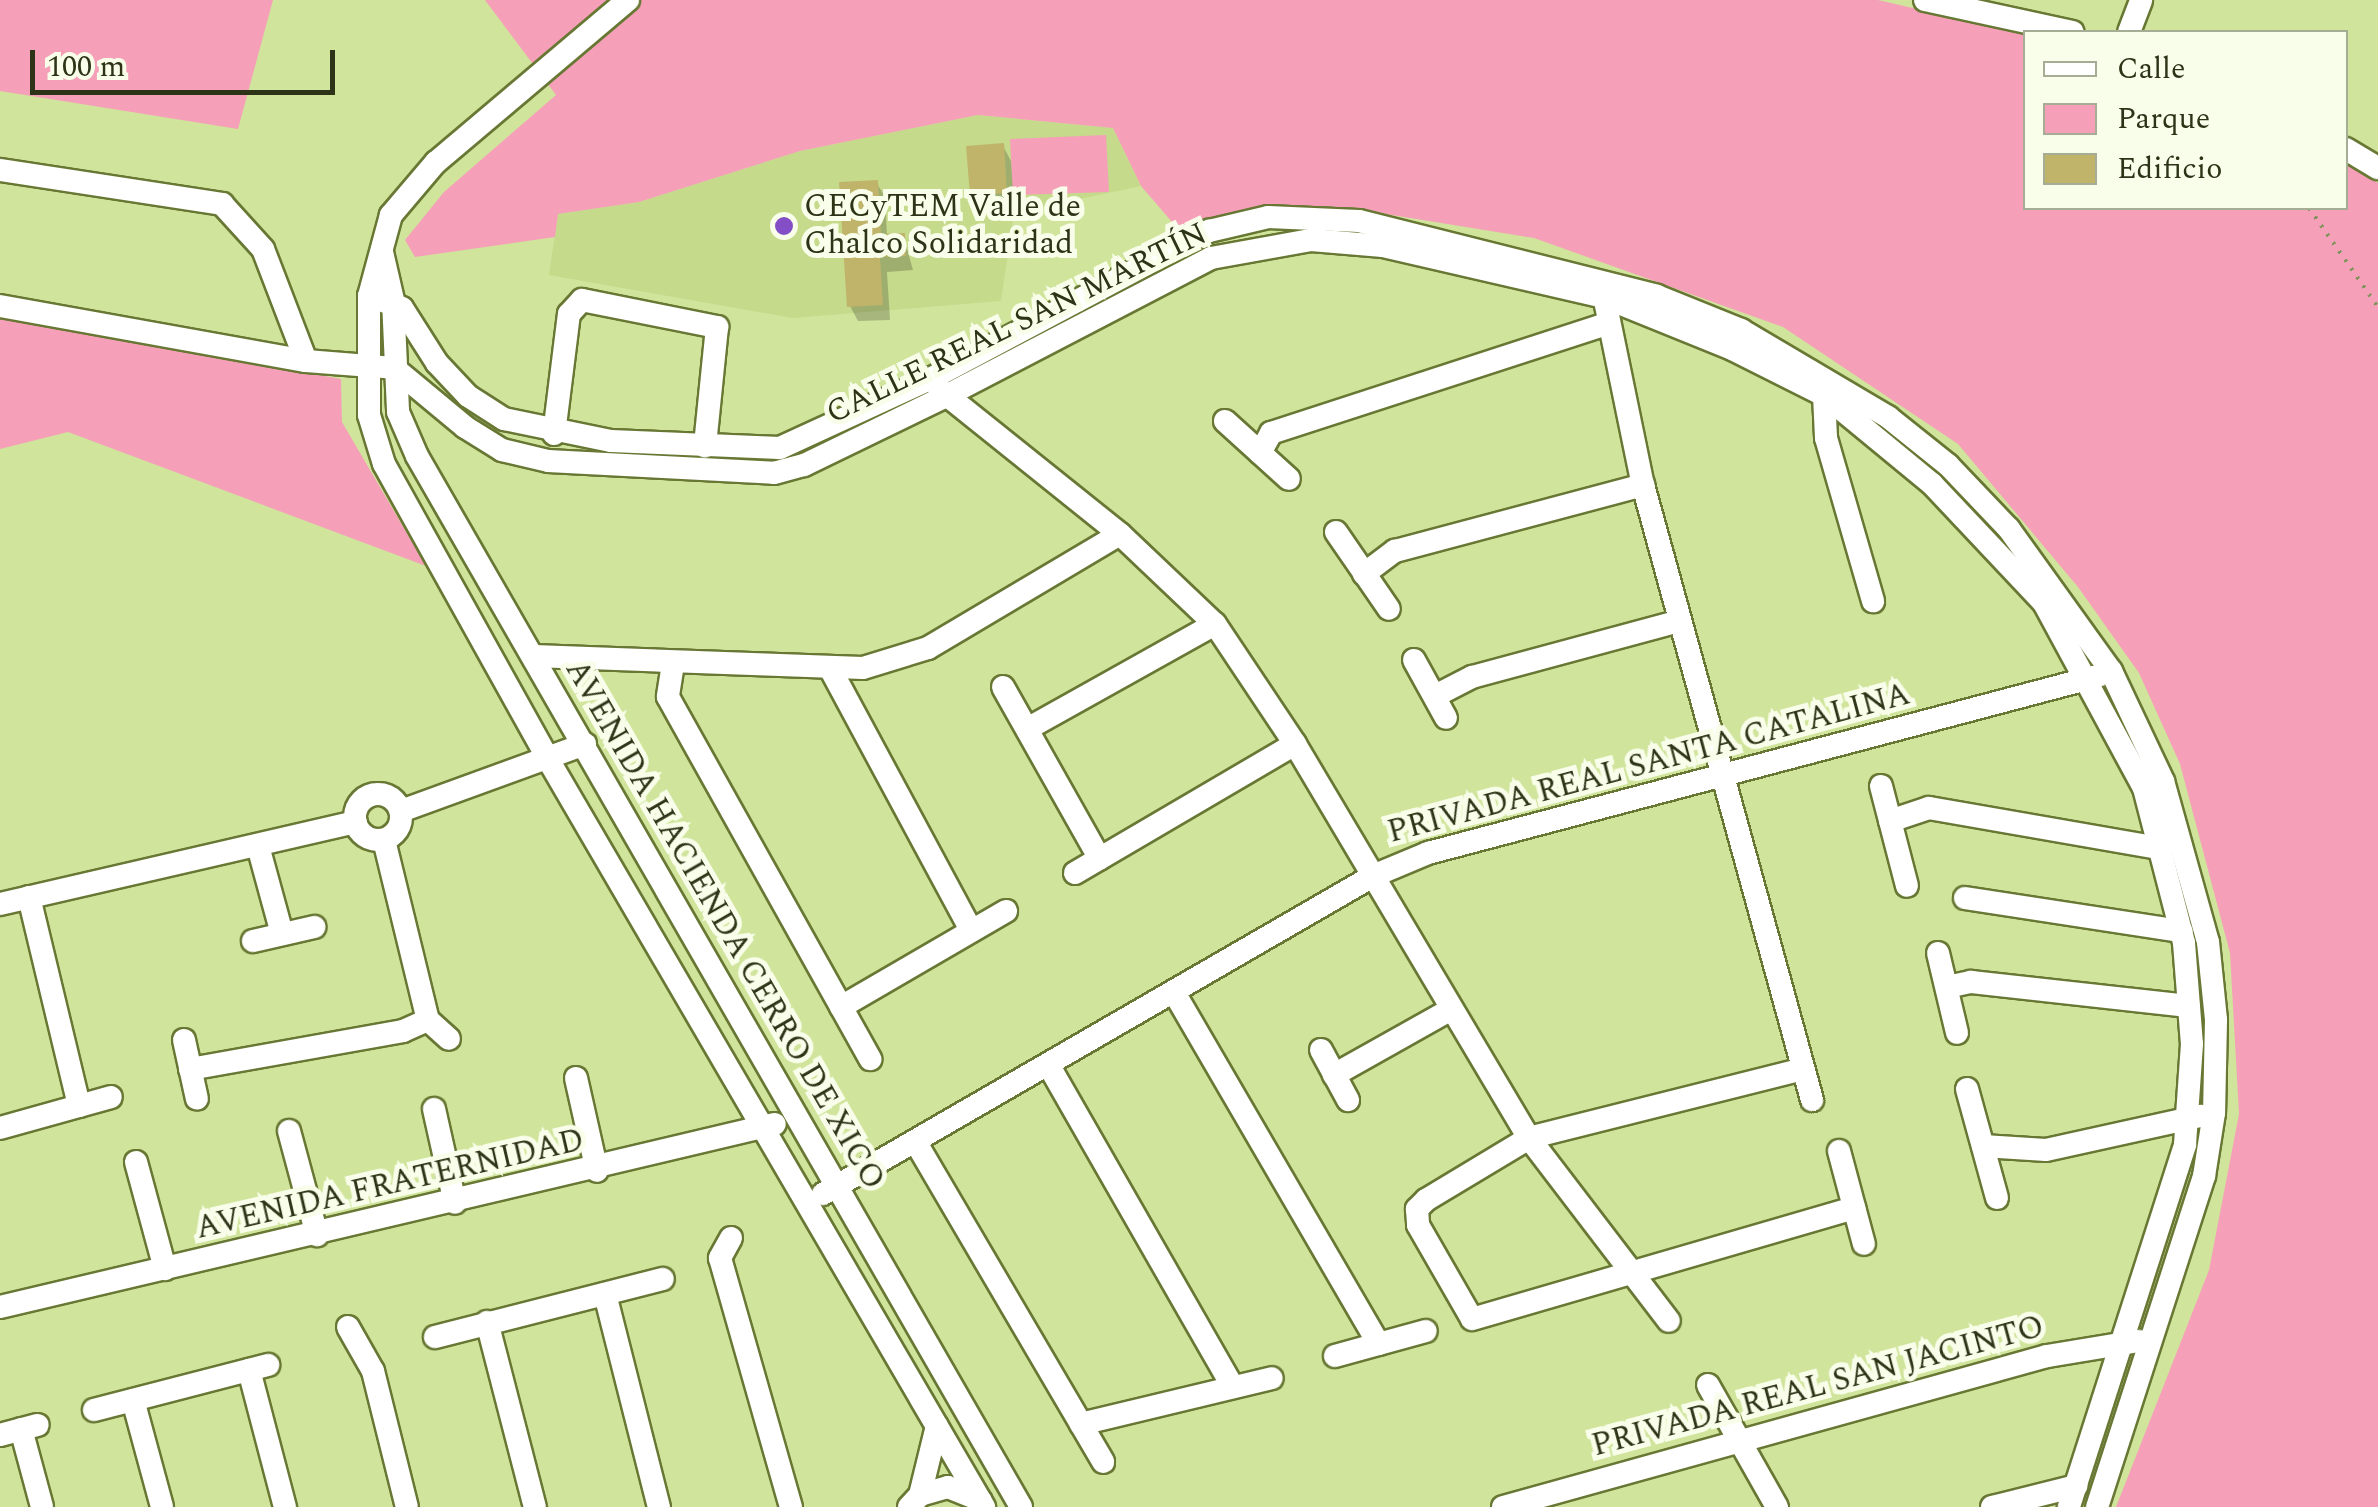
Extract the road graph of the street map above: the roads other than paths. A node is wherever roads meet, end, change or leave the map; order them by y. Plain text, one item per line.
1 (628, 0) edge
2 (1925, 0) edge
3 (2141, 0) edge
4 (2064, 30) edge
5 (2130, 30) edge
6 (2348, 150) edge
7 (2378, 168) edge
8 (0, 170) edge
9 (380, 245) junction
10 (1602, 287) junction
11 (369, 296) junction
12 (393, 300) junction
13 (0, 306) edge
14 (1607, 324) junction
15 (306, 361) junction
16 (394, 368) junction
17 (368, 369) junction
18 (938, 388) junction
19 (1824, 395) junction
20 (1225, 421) dead end
21 (554, 434) junction
22 (705, 446) junction
23 (1260, 453) junction
24 (1289, 480) dead end
25 (1642, 486) junction
26 (1336, 532) dead end
27 (1120, 534) junction
28 (1364, 574) junction
29 (1872, 601) dead end
30 (1388, 609) dead end
31 (1679, 622) junction
32 (1216, 624) junction
33 (534, 656) junction
34 (1414, 660) dead end
35 (673, 664) junction
36 (831, 670) junction
37 (2111, 671) junction
38 (2087, 679) junction
39 (1003, 687) dead end
40 (1434, 696) junction
41 (1446, 718) dead end
42 (1027, 729) junction
43 (585, 744) junction
44 (1295, 744) junction
45 (550, 761) junction
46 (1721, 775) junction
47 (1881, 786) dead end
48 (401, 811) junction
49 (1890, 820) junction
50 (356, 822) junction
51 (384, 840) junction
52 (258, 846) junction
53 (2160, 848) junction
54 (1100, 859) junction
55 (1075, 873) dead end
56 (1373, 876) junction
57 (1907, 886) dead end
58 (29, 897) junction
59 (1965, 898) dead end
60 (0, 904) edge
61 (1006, 911) dead end
62 (314, 927) dead end
63 (971, 930) junction
64 (2181, 931) junction
65 (282, 934) junction
66 (253, 940) dead end
67 (1938, 954) dead end
68 (1947, 987) junction
69 (1175, 994) junction
70 (2189, 1006) junction
71 (841, 1007) junction
72 (1450, 1010) junction
73 (428, 1020) junction
74 (1957, 1034) dead end
75 (449, 1039) dead end
76 (184, 1040) dead end
77 (1320, 1050) dead end
78 (870, 1060) dead end
79 (1048, 1066) junction
80 (1803, 1069) junction
81 (190, 1070) junction
82 (1334, 1074) junction
83 (576, 1078) dead end
84 (1968, 1089) dead end
85 (111, 1097) dead end
86 (197, 1099) dead end
87 (1348, 1100) dead end
88 (1812, 1100) dead end
89 (80, 1106) junction
90 (434, 1110) dead end
91 (2214, 1114) junction
92 (792, 1115) junction
93 (2187, 1118) junction
94 (0, 1128) edge
95 (765, 1128) junction
96 (288, 1131) dead end
97 (1529, 1138) junction
98 (915, 1141) junction
99 (1983, 1146) junction
100 (1839, 1151) dead end
101 (136, 1162) dead end
102 (597, 1171) junction
103 (835, 1187) junction
104 (1997, 1198) dead end
105 (455, 1203) junction
106 (808, 1203) junction
107 (1854, 1208) junction
108 (318, 1235) junction
109 (731, 1238) dead end
110 (1864, 1244) dead end
111 (165, 1270) junction
112 (1634, 1270) junction
113 (663, 1280) dead end
114 (605, 1294) junction
115 (0, 1307) edge
116 (1669, 1320) dead end
117 (487, 1322) junction
118 (348, 1327) dead end
119 (1426, 1331) dead end
120 (435, 1337) dead end
121 (2152, 1340) junction
122 (2127, 1342) junction
123 (1379, 1344) junction
124 (1335, 1356) dead end
125 (1272, 1378) dead end
126 (1708, 1384) dead end
127 (1234, 1387) junction
128 (133, 1400) junction
129 (94, 1410) dead end
130 (1081, 1424) junction
131 (938, 1426) junction
132 (20, 1430) edge
133 (1741, 1444) junction
134 (1103, 1462) dead end
135 (1007, 1484) junction
136 (2073, 1496) edge
137 (914, 1501) edge
138 (1769, 1504) edge
139 (981, 1505) edge
140 (42, 1507) edge
141 (162, 1507) edge
142 (285, 1507) edge
143 (406, 1507) edge
144 (535, 1507) edge
145 (659, 1507) edge
146 (791, 1507) edge
147 (1022, 1507) edge
148 (1503, 1507) edge
149 (1992, 1507) edge
150 (2097, 1507) edge

1 - 9 street, AVENIDA HACIENDA CERRO DE XICO
2 - 4 street
3 - 5 street
6 - 7 street
8 - 15 street
9 - 11 street, AVENIDA HACIENDA CERRO DE XICO
9 - 12 street
10 - 14 street
10 - 18 street, CALLE REAL SAN MARTÍN
10 - 19 street, CALLE REAL SAN MARTÍN
10 - 37 street, CALLE REAL SAN MARTÍN
11 - 12 street
11 - 17 street, AVENIDA HACIENDA CERRO DE XICO
12 - 16 street, AVENIDA HACIENDA CERRO DE XICO
12 - 21 street, CALLE REAL SAN MARTÍN
13 - 15 street
14 - 23 street
14 - 25 street
15 - 17 street
16 - 17 street
16 - 18 street, CALLE REAL SAN MARTÍN
16 - 33 street, AVENIDA HACIENDA CERRO DE XICO
17 - 45 street, AVENIDA HACIENDA CERRO DE XICO
18 - 22 street, CALLE REAL SAN MARTÍN
18 - 27 street
19 - 29 street
19 - 38 street, CALLE REAL SAN MARTÍN
20 - 23 street
21 - 22 street, CALLE REAL SAN MARTÍN
21 - 22 street
23 - 24 street
25 - 28 street
25 - 31 street
26 - 28 street
27 - 32 street
27 - 36 street
28 - 30 street
31 - 40 street
31 - 46 street
32 - 42 street
32 - 44 street
33 - 35 street
33 - 43 street, AVENIDA HACIENDA CERRO DE XICO
34 - 40 street
35 - 36 street
35 - 71 street
36 - 63 street
37 - 38 street, PRIVADA REAL SANTA CATALINA
37 - 91 street, CALLE REAL SAN MARTÍN
38 - 46 street, PRIVADA REAL SANTA CATALINA
38 - 53 street, CALLE REAL SAN MARTÍN
39 - 42 street
40 - 41 street
42 - 54 street
43 - 45 street
43 - 92 street, AVENIDA HACIENDA CERRO DE XICO
44 - 54 street
44 - 56 street
45 - 48 street
45 - 95 street, AVENIDA HACIENDA CERRO DE XICO
46 - 56 street, PRIVADA REAL SANTA CATALINA
46 - 80 street
47 - 49 street
48 - 50 street
48 - 51 street
49 - 53 street
49 - 57 street
50 - 51 street
50 - 52 street
51 - 73 street
52 - 58 street
52 - 65 street
53 - 64 street, CALLE REAL SAN MARTÍN
54 - 55 street
56 - 69 street, PRIVADA REAL SANTA CATALINA
56 - 72 street
58 - 60 street
58 - 89 street
59 - 64 street
61 - 63 street
62 - 65 street
63 - 71 street
64 - 70 street, CALLE REAL SAN MARTÍN
65 - 66 street
67 - 68 street
68 - 70 street
68 - 74 street
69 - 79 street, PRIVADA REAL SANTA CATALINA
69 - 123 street
70 - 93 street, CALLE REAL SAN MARTÍN
71 - 78 street
72 - 82 street
72 - 97 street
73 - 75 street
73 - 81 street
76 - 81 street
77 - 82 street
79 - 98 street, PRIVADA REAL SANTA CATALINA
79 - 127 street
80 - 88 street
80 - 97 street
81 - 86 street
82 - 87 street
83 - 102 street
84 - 99 street
85 - 89 street
89 - 94 street
90 - 105 street
91 - 93 street
91 - 121 street, CALLE REAL SAN MARTÍN
92 - 95 street, AVENIDA FRATERNIDAD
92 - 103 street, AVENIDA HACIENDA CERRO DE XICO
93 - 99 street
93 - 122 street, CALLE REAL SAN MARTÍN
95 - 102 street, AVENIDA FRATERNIDAD
95 - 106 street, AVENIDA HACIENDA CERRO DE XICO
96 - 108 street
97 - 112 street
97 - 112 street
98 - 103 street, PRIVADA REAL SANTA CATALINA
98 - 130 street
99 - 104 street
100 - 107 street
101 - 111 street
102 - 105 street, AVENIDA FRATERNIDAD
103 - 106 street, PRIVADA REAL SANTA CATALINA
103 - 135 street, AVENIDA HACIENDA CERRO DE XICO
105 - 108 street, AVENIDA FRATERNIDAD
106 - 131 street, AVENIDA HACIENDA CERRO DE XICO
107 - 110 street
107 - 112 street
108 - 111 street, AVENIDA FRATERNIDAD
109 - 146 street
111 - 115 street, AVENIDA FRATERNIDAD
112 - 116 street
113 - 114 street
114 - 117 street
114 - 145 street
117 - 120 street
117 - 144 street
118 - 143 street
119 - 123 street
121 - 122 street, PRIVADA REAL SAN JACINTO
121 - 150 street, CALLE REAL SAN MARTÍN
122 - 133 street, PRIVADA REAL SAN JACINTO
122 - 136 street, CALLE REAL SAN MARTÍN
123 - 124 street
125 - 127 street
126 - 133 street
127 - 130 street
128 - 129 street
128 - 141 street
128 - 142 street
130 - 134 street
131 - 137 street
131 - 139 street, AVENIDA HACIENDA CERRO DE XICO
132 - 140 street
133 - 138 street
133 - 148 street, PRIVADA REAL SAN JACINTO
135 - 139 street
135 - 147 street, AVENIDA HACIENDA CERRO DE XICO
136 - 149 street
137 - 139 street

